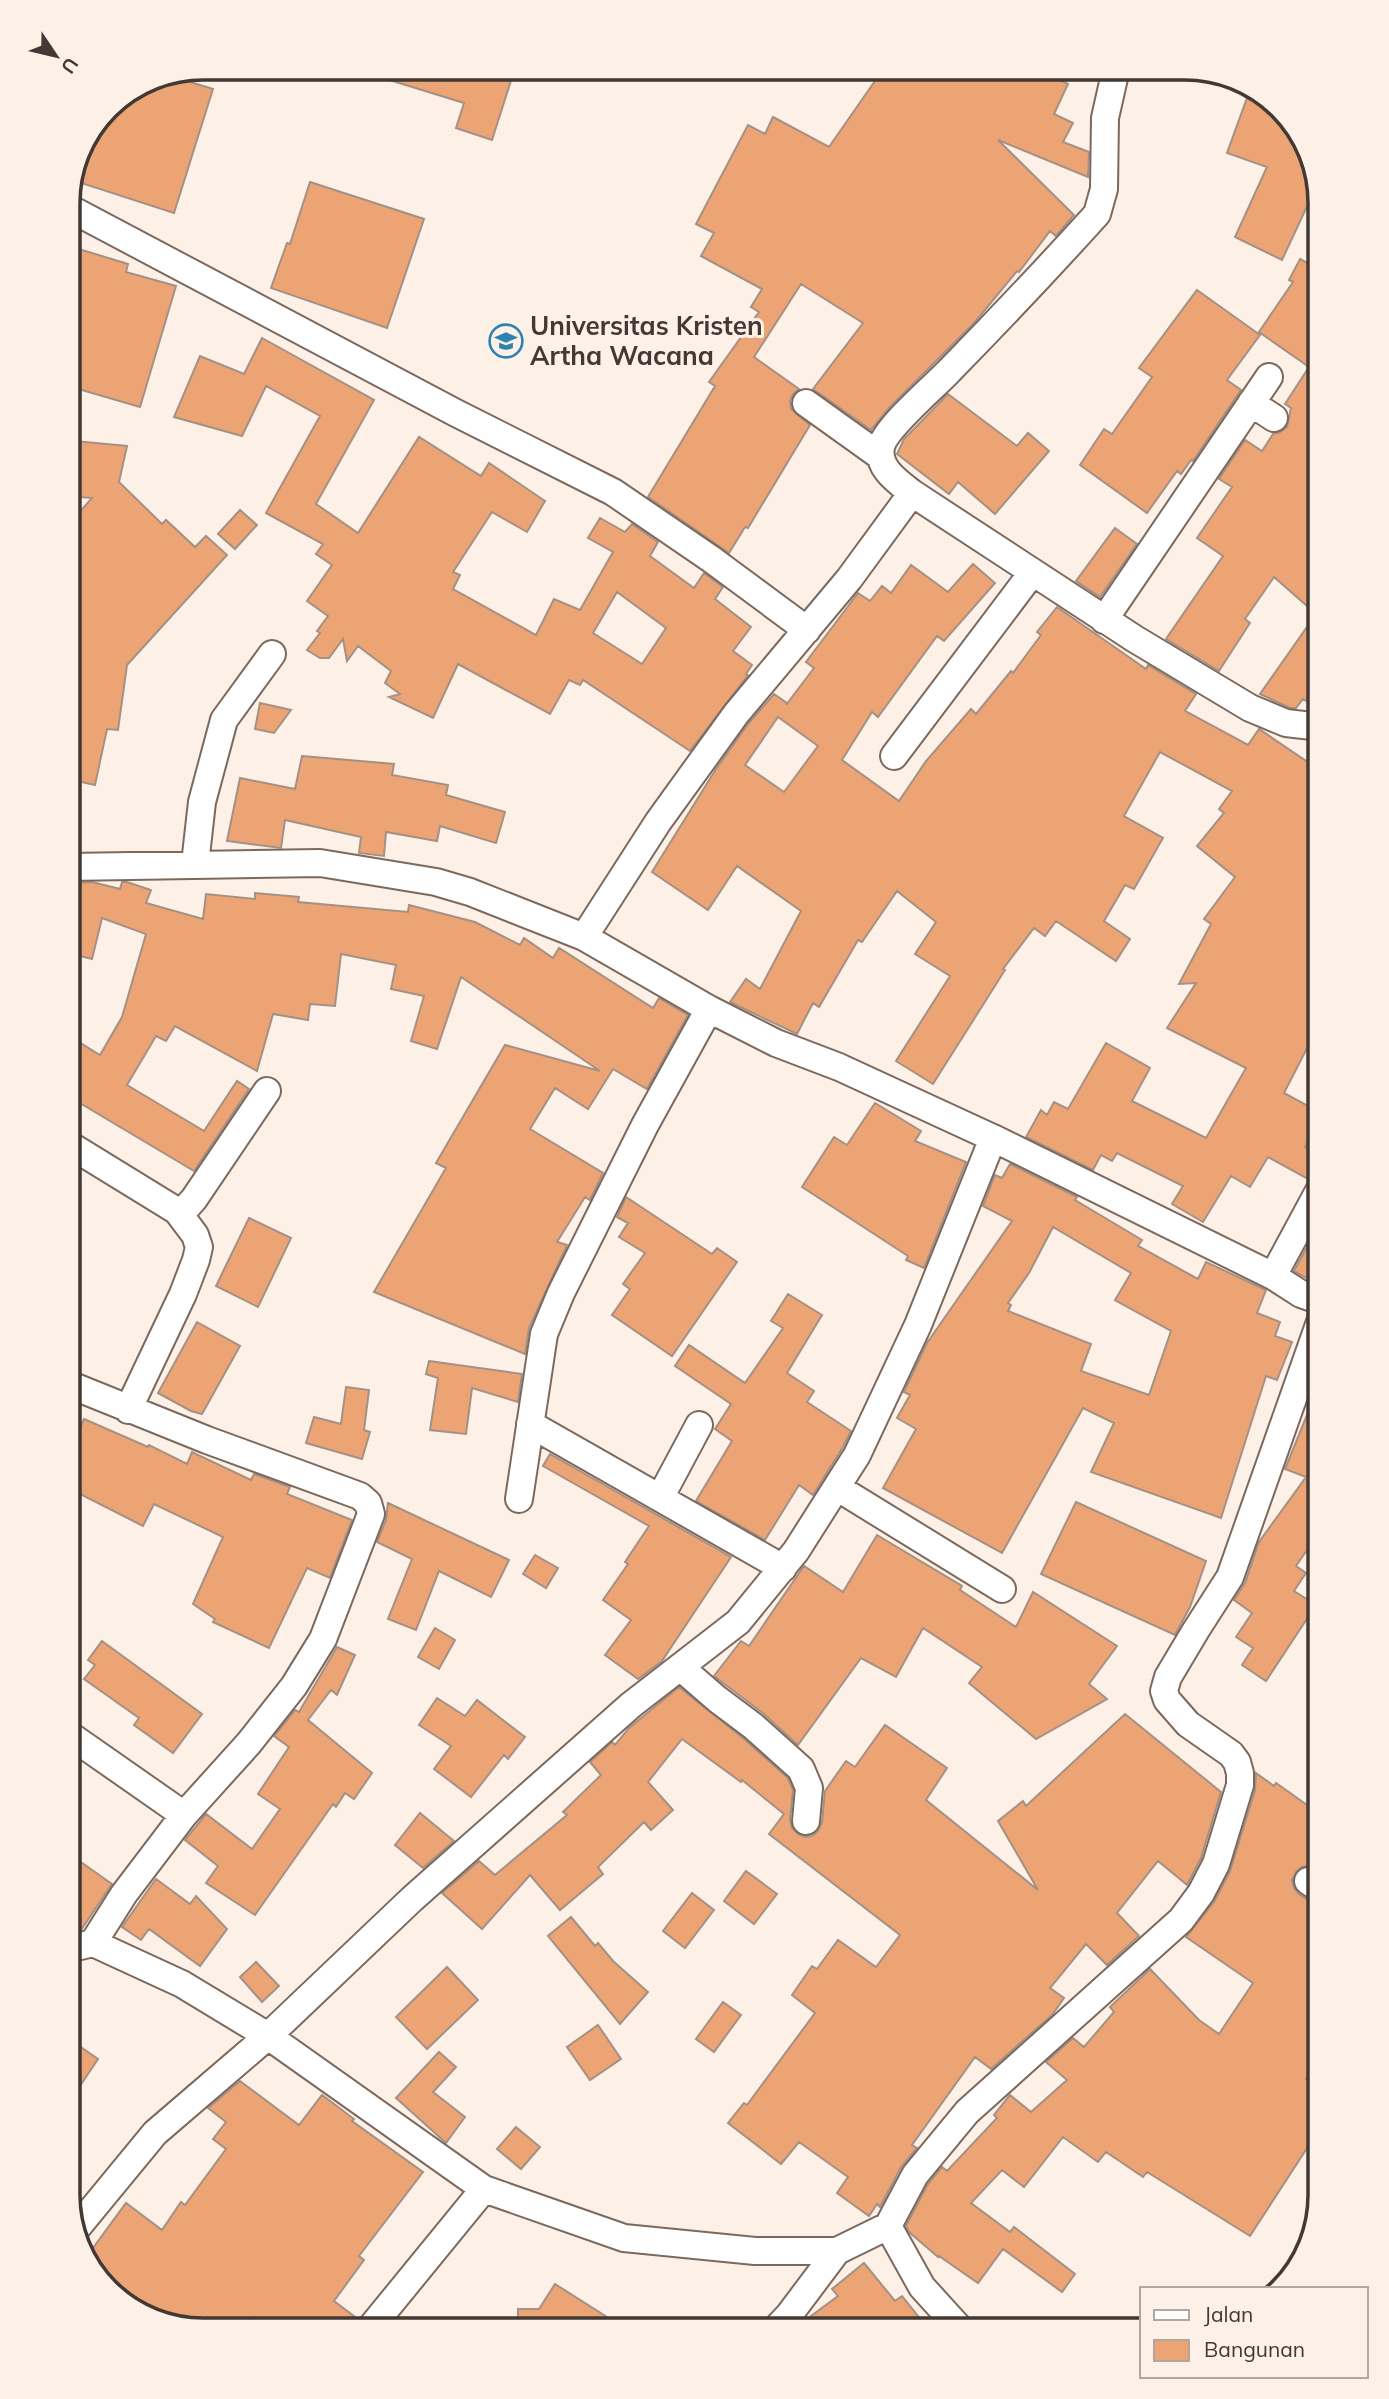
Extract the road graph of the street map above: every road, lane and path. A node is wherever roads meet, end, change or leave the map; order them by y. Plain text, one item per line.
1 (1113, 81) edge
2 (81, 214) edge
3 (1269, 377) dead end
4 (806, 403) dead end
5 (1251, 403) junction
6 (1273, 418) dead end
7 (880, 456) junction
8 (912, 493) junction
9 (1031, 573) junction
10 (1104, 620) junction
11 (807, 630) junction
12 (272, 654) dead end
13 (1308, 726) edge
14 (894, 756) dead end
15 (195, 864) junction
16 (81, 867) edge
17 (584, 937) junction
18 (709, 1009) junction
19 (267, 1091) dead end
20 (993, 1138) junction
21 (81, 1152) edge
22 (177, 1211) junction
23 (1308, 1211) edge
24 (1273, 1276) junction
25 (1308, 1296) edge
26 (1308, 1356) edge
27 (80, 1389) edge
28 (128, 1410) junction
29 (530, 1424) junction
30 (699, 1426) dead end
31 (838, 1488) junction
32 (660, 1498) junction
33 (519, 1499) dead end
34 (783, 1568) junction
35 (1002, 1589) dead end
36 (680, 1667) junction
37 (80, 1743) edge
38 (184, 1815) junction
39 (806, 1821) dead end
40 (81, 1946) edge
41 (268, 2036) junction
42 (484, 2189) junction
43 (84, 2220) edge
44 (888, 2226) junction
45 (837, 2251) junction
46 (378, 2318) edge
47 (786, 2318) edge
48 (950, 2318) edge

1 - 7 street
2 - 11 street
3 - 5 street
4 - 7 street
5 - 6 street
5 - 10 street
7 - 8 street
8 - 9 street
8 - 11 street
9 - 10 street
9 - 14 street
10 - 13 street
11 - 17 street
12 - 15 street
15 - 16 street
15 - 17 street
17 - 18 street
18 - 20 street
18 - 29 street
19 - 22 street
20 - 24 street
20 - 31 street
21 - 22 street
22 - 28 street
23 - 24 street
24 - 25 street
26 - 44 street
27 - 28 street
28 - 38 street
29 - 32 street
29 - 33 street
30 - 32 street
31 - 34 street
31 - 35 street
32 - 34 street
34 - 36 street
36 - 39 street
36 - 41 street
37 - 38 street
38 - 40 street
40 - 41 street
41 - 42 street
41 - 43 street
42 - 45 street
42 - 46 street
44 - 45 street
44 - 48 street
45 - 47 street

